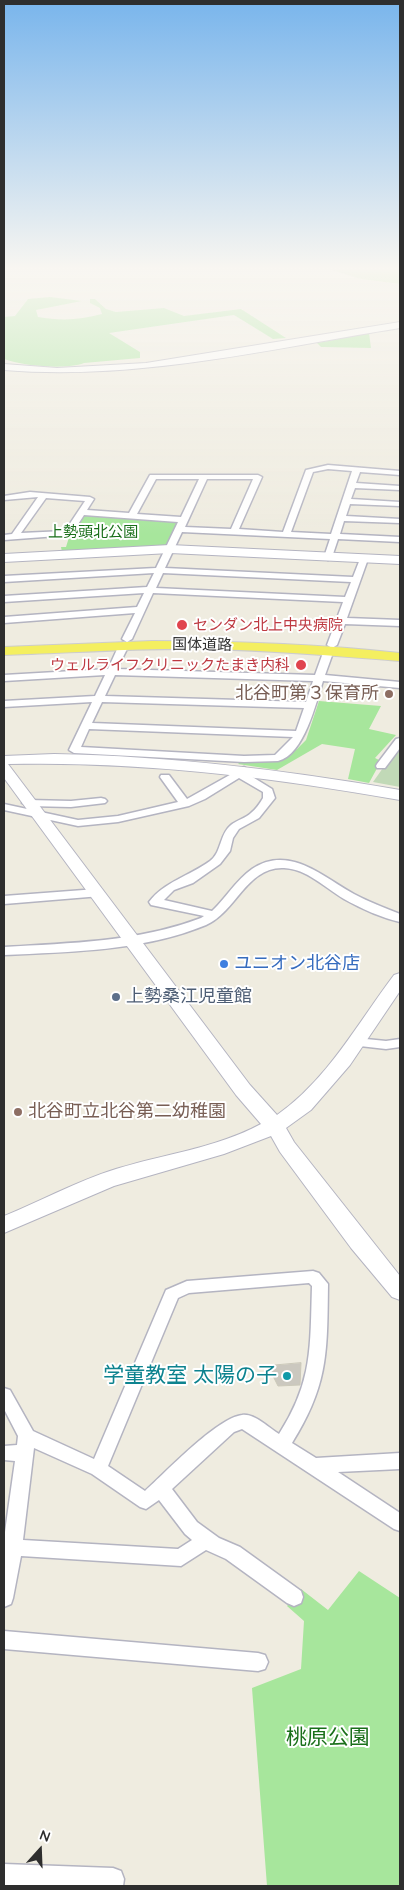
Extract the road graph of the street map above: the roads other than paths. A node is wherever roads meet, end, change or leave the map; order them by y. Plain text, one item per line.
1 (195, 358) edge
2 (4, 367) edge
3 (357, 469) junction
4 (400, 473) edge
5 (204, 477) junction
6 (351, 485) junction
7 (400, 488) edge
8 (44, 495) junction
9 (4, 498) edge
10 (346, 501) junction
11 (400, 504) edge
12 (82, 512) junction
13 (132, 516) junction
14 (341, 518) junction
15 (184, 520) junction
16 (400, 521) edge
17 (180, 529) junction
18 (234, 532) junction
19 (286, 534) junction
20 (4, 536) edge
21 (15, 536) junction
22 (335, 537) junction
23 (400, 540) edge
24 (170, 549) junction
25 (328, 557) junction
26 (4, 558) edge
27 (364, 559) junction
28 (400, 560) edge
29 (159, 570) junction
30 (4, 579) edge
31 (356, 580) junction
32 (150, 590) junction
33 (4, 599) edge
34 (348, 600) junction
35 (139, 610) junction
36 (4, 620) edge
37 (340, 621) junction
38 (400, 623) edge
39 (125, 642) junction
40 (4, 644) edge
41 (331, 647) junction
42 (4, 651) edge
43 (400, 651) edge
44 (400, 657) edge
45 (110, 672) junction
46 (4, 678) edge
47 (320, 678) junction
48 (400, 685) edge
49 (97, 699) junction
50 (4, 704) edge
51 (310, 705) junction
52 (84, 726) junction
53 (300, 734) junction
54 (400, 741) edge
55 (4, 760) edge
56 (381, 766) dead end
57 (4, 768) edge
58 (241, 772) junction
59 (165, 778) dead end
60 (400, 795) edge
61 (101, 801) dead end
62 (185, 804) junction
63 (4, 807) edge
64 (32, 808) junction
65 (97, 893) junction
66 (4, 900) edge
67 (214, 915) junction
68 (400, 918) edge
69 (132, 942) junction
70 (4, 951) edge
71 (400, 978) edge
72 (356, 1042) junction
73 (400, 1043) edge
74 (275, 1126) junction
75 (4, 1225) edge
76 (400, 1291) edge
77 (4, 1395) edge
78 (282, 1444) junction
79 (26, 1445) junction
80 (4, 1453) edge
81 (400, 1460) edge
82 (316, 1466) junction
83 (98, 1470) junction
84 (161, 1489) junction
85 (400, 1523) edge
86 (206, 1540) junction
87 (8, 1547) edge
88 (294, 1597) dead end
89 (4, 1598) edge
90 (4, 1640) edge
91 (258, 1662) dead end
92 (4, 1875) edge
93 (112, 1886) edge

1 - 2 street
3 - 4 street
3 - 6 street
3 - 19 street
5 - 13 street
5 - 15 street
5 - 18 street
6 - 7 street
6 - 10 street
8 - 9 street
8 - 12 street
8 - 21 street
10 - 11 street
10 - 14 street
12 - 13 street
12 - 21 street
13 - 15 street
14 - 16 street
14 - 22 street
15 - 17 street
17 - 18 street
17 - 24 street
18 - 19 street
19 - 22 street
20 - 21 street
22 - 23 street
22 - 25 street
24 - 25 street
24 - 26 street
24 - 29 street
25 - 27 street
27 - 28 street
27 - 31 street
29 - 30 street
29 - 31 street
29 - 32 street
31 - 34 street
32 - 33 street
32 - 34 street
32 - 35 street
34 - 37 street
35 - 36 street
35 - 39 street
37 - 38 street
37 - 41 street
39 - 40 main road, 国体道路
39 - 41 main road, 国体道路
39 - 42 main road, 国体道路
39 - 45 street
41 - 43 main road, 国体道路
41 - 44 main road, 国体道路
41 - 47 street
45 - 46 street
45 - 47 street
45 - 49 street
47 - 48 street
47 - 51 street
49 - 50 street
49 - 51 street
49 - 52 street
51 - 53 street
52 - 53 street
52 - 53 street
54 - 56 street
55 - 58 street
57 - 64 street
58 - 60 street
58 - 62 street
58 - 67 street
59 - 62 street
61 - 64 street
62 - 64 street
63 - 64 street
64 - 65 street
65 - 66 street
65 - 69 street
67 - 68 street
67 - 69 street
69 - 70 street
69 - 74 street
71 - 72 street
72 - 73 street
72 - 74 street
74 - 75 street
74 - 76 street
77 - 79 street
78 - 82 street
78 - 83 street
78 - 84 street
79 - 80 street
79 - 83 street
79 - 87 street
81 - 82 street
82 - 85 street
83 - 84 street
84 - 86 street
86 - 87 street
86 - 88 street
87 - 89 street
90 - 91 street
92 - 93 street

